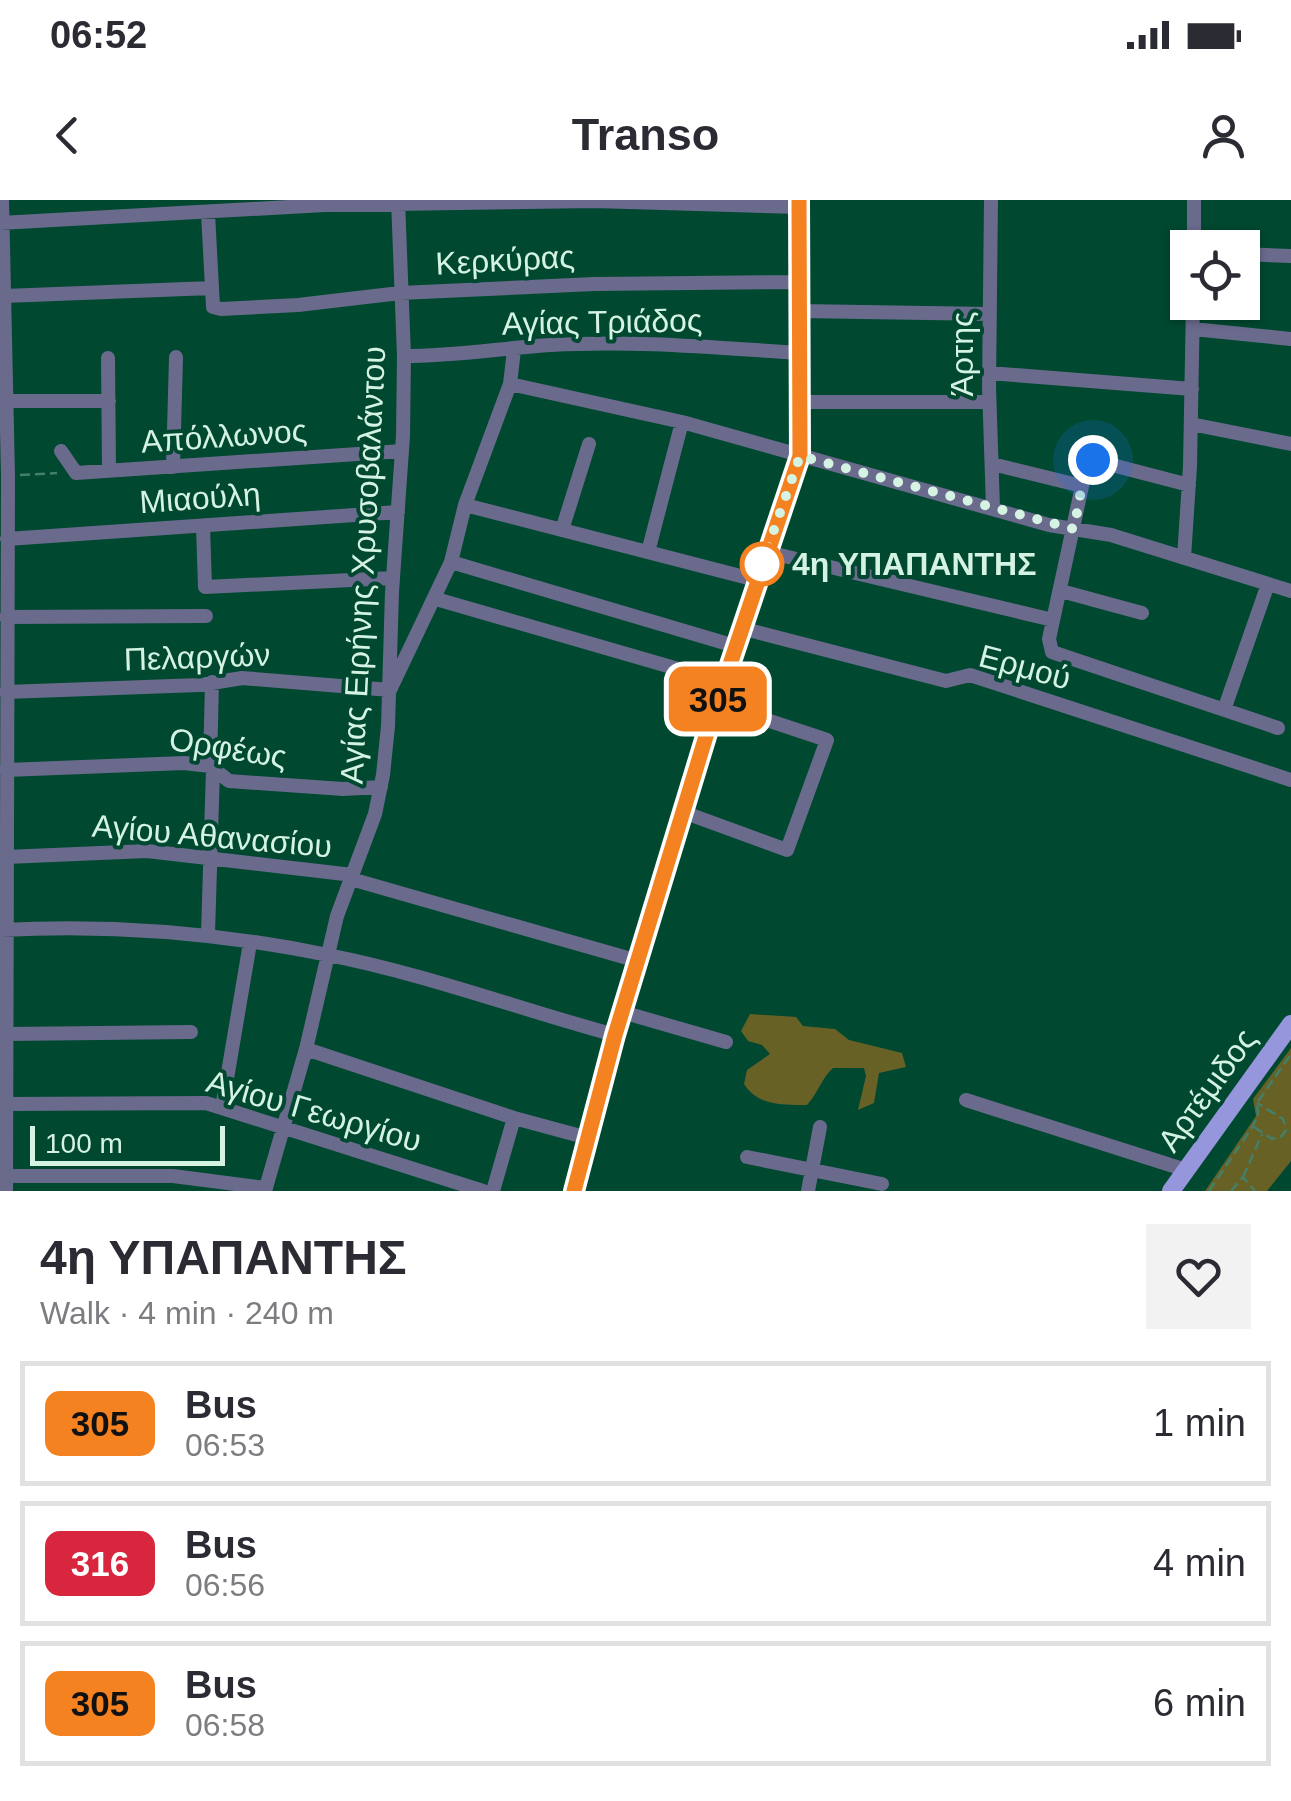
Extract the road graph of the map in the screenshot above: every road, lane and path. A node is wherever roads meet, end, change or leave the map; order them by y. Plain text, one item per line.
1 (2, 200) edge
2 (990, 200) edge
3 (1194, 200) edge
4 (398, 203) edge
5 (799, 203) edge
6 (215, 208) edge
7 (1, 223) edge
8 (1194, 230) edge
9 (1260, 255) edge
10 (1291, 256) edge
11 (800, 282) junction
12 (212, 288) junction
13 (400, 292) junction
14 (4, 296) junction
15 (800, 311) junction
16 (990, 314) junction
17 (1192, 320) edge
18 (1192, 328) junction
19 (1291, 339) edge
20 (3, 347) edge
21 (514, 350) junction
22 (800, 353) junction
23 (404, 356) junction
24 (176, 357) dead end
25 (108, 358) dead end
26 (989, 373) junction
27 (510, 384) junction
28 (1192, 389) junction
29 (108, 401) junction
30 (800, 402) junction
31 (989, 402) junction
32 (5, 410) edge
33 (682, 422) junction
34 (1191, 424) junction
35 (589, 444) dead end
36 (1291, 444) edge
37 (62, 451) dead end
38 (402, 451) junction
39 (800, 456) junction
40 (992, 464) junction
41 (173, 467) junction
42 (73, 469) junction
43 (109, 471) junction
44 (5, 480) edge
45 (1189, 485) junction
46 (1082, 486) junction
47 (465, 504) junction
48 (992, 508) junction
49 (398, 512) junction
50 (4, 516) edge
51 (203, 526) junction
52 (1074, 529) junction
53 (562, 530) junction
54 (7, 539) junction
55 (648, 552) junction
56 (766, 552) junction
57 (1184, 558) junction
58 (451, 562) junction
59 (393, 578) junction
60 (756, 580) junction
61 (3, 582) edge
62 (1268, 584) junction
63 (1061, 591) junction
64 (1291, 591) edge
65 (436, 599) junction
66 (1142, 613) dead end
67 (206, 616) dead end
68 (6, 618) junction
69 (1052, 620) junction
70 (741, 628) junction
71 (735, 646) junction
72 (3, 654) edge
73 (212, 682) junction
74 (723, 682) junction
75 (390, 690) junction
76 (6, 692) junction
77 (716, 704) junction
78 (1224, 710) junction
79 (1278, 728) dead end
80 (211, 767) junction
81 (6, 770) junction
82 (1291, 780) edge
83 (380, 787) junction
84 (683, 812) junction
85 (209, 858) junction
86 (4, 859) edge
87 (352, 877) junction
88 (3, 930) edge
89 (208, 934) junction
90 (250, 943) junction
91 (328, 955) junction
92 (638, 960) junction
93 (3, 1009) edge
94 (622, 1012) junction
95 (1291, 1024) edge
96 (191, 1032) dead end
97 (615, 1035) junction
98 (726, 1042) dead end
99 (4, 1044) edge
100 (306, 1050) junction
101 (1291, 1054) edge
102 (966, 1100) dead end
103 (1257, 1103) junction
104 (6, 1104) junction
105 (222, 1108) junction
106 (1290, 1114) edge
107 (514, 1118) junction
108 (1283, 1119) junction
109 (3, 1121) edge
110 (1253, 1126) junction
111 (820, 1127) dead end
112 (283, 1129) junction
113 (1262, 1134) junction
114 (588, 1138) junction
115 (3, 1157) edge
116 (746, 1157) dead end
117 (1186, 1170) junction
118 (812, 1171) junction
119 (1243, 1178) junction
120 (6, 1183) edge
121 (882, 1184) dead end
122 (265, 1189) edge
123 (484, 1191) edge
124 (493, 1191) edge
125 (574, 1191) edge
126 (808, 1191) edge
127 (1172, 1191) edge
128 (1209, 1191) edge
129 (1232, 1191) edge
130 (1255, 1191) edge

1 - 7 street
2 - 16 street, Άρτης
3 - 8 street
4 - 5 street
4 - 6 street
4 - 13 street, Αγίας Ειρήνης Χρυσοβαλάντου
5 - 11 street
6 - 7 street
6 - 12 street
7 - 14 street
9 - 10 street
11 - 13 street, Κερκύρας
11 - 15 street
12 - 13 street, Κερκύρας
12 - 14 street
13 - 23 street, Αγίας Ειρήνης Χρυσοβαλάντου
14 - 20 street
15 - 16 street
15 - 22 street
16 - 26 street, Άρτης
17 - 18 street
18 - 19 street
18 - 28 street
20 - 32 street
21 - 22 street, Αγίας Τριάδος
21 - 23 street, Αγίας Τριάδος
21 - 27 street
22 - 30 street
23 - 38 street, Αγίας Ειρήνης Χρυσοβαλάντου
24 - 41 street
25 - 29 street
26 - 28 street
26 - 31 street, Άρτης
27 - 33 street
27 - 47 street
28 - 34 street
29 - 32 street
29 - 43 street
30 - 31 street
30 - 39 street
31 - 40 street, Άρτης
32 - 44 street
33 - 39 street
33 - 55 street
34 - 36 street
34 - 45 street
35 - 53 street
37 - 42 street
38 - 41 street, Απόλλωνος
38 - 49 street, Αγίας Ειρήνης Χρυσοβαλάντου
39 - 48 street
39 - 56 street
40 - 46 street
40 - 48 street, Άρτης
41 - 43 street, Απόλλωνος
42 - 43 street, Απόλλωνος
42 - 44 path
44 - 50 street
45 - 46 street
45 - 57 street
46 - 52 street
47 - 53 street
47 - 58 street
48 - 52 street
49 - 51 street, Μιαούλη
49 - 59 street, Αγίας Ειρήνης Χρυσοβαλάντου
50 - 54 street
51 - 54 street, Μιαούλη
51 - 59 street
52 - 57 street
52 - 63 street
53 - 55 street
54 - 61 street
55 - 60 street
56 - 60 street
56 - 69 street
57 - 62 street
58 - 65 street
58 - 71 street
59 - 75 street, Αγίας Ειρήνης Χρυσοβαλάντου
60 - 70 street
61 - 68 street
62 - 64 street
62 - 78 street
63 - 66 street
63 - 69 street
65 - 74 street
65 - 75 street
67 - 68 street
68 - 72 street
69 - 78 street
70 - 71 street
70 - 82 street, Ερμού
71 - 74 street
72 - 76 street
73 - 75 street, Πελαργών
73 - 76 street, Πελαργών
73 - 80 street
74 - 77 street
75 - 83 street, Αγίας Ειρήνης Χρυσοβαλάντου
76 - 81 street
77 - 84 street
77 - 84 street
78 - 79 street
80 - 81 street, Ορφέως
80 - 83 street, Ορφέως
80 - 85 street
81 - 86 street
83 - 87 street, Αγίας Ειρήνης Χρυσοβαλάντου
84 - 92 street
85 - 86 street, Αγίου Αθανασίου
85 - 87 street, Αγίου Αθανασίου
85 - 89 street
86 - 88 street
87 - 91 street, Αγίας Ειρήνης Χρυσοβαλάντου
87 - 92 street, Αγίου Αθανασίου
88 - 89 street
88 - 93 street
89 - 90 street
90 - 91 street
90 - 105 street
91 - 97 street
91 - 100 street, Αγίας Ειρήνης Χρυσοβαλάντου
92 - 94 street
93 - 99 street
94 - 97 street
94 - 98 street
95 - 117 main road, Αρτέμιδος
96 - 99 street
97 - 114 street
99 - 104 street
100 - 107 street
100 - 112 street, Αγίας Ειρήνης Χρυσοβαλάντου
101 - 103 path
102 - 117 street
103 - 108 path
103 - 110 path
104 - 105 street, Αγίου Γεωργίου
104 - 109 street
105 - 112 street, Αγίου Γεωργίου
106 - 108 path
107 - 114 street
107 - 124 street
108 - 113 path
109 - 115 street
110 - 113 path
110 - 128 path
111 - 118 street
112 - 122 street, Αγίας Ειρήνης Χρυσοβαλάντου
112 - 123 street, Αγίου Γεωργίου
113 - 119 path
114 - 125 street
115 - 120 street
116 - 118 street
117 - 127 main road, Αρτέμιδος
118 - 121 street
118 - 126 street
119 - 129 path
119 - 130 path
120 - 122 street

